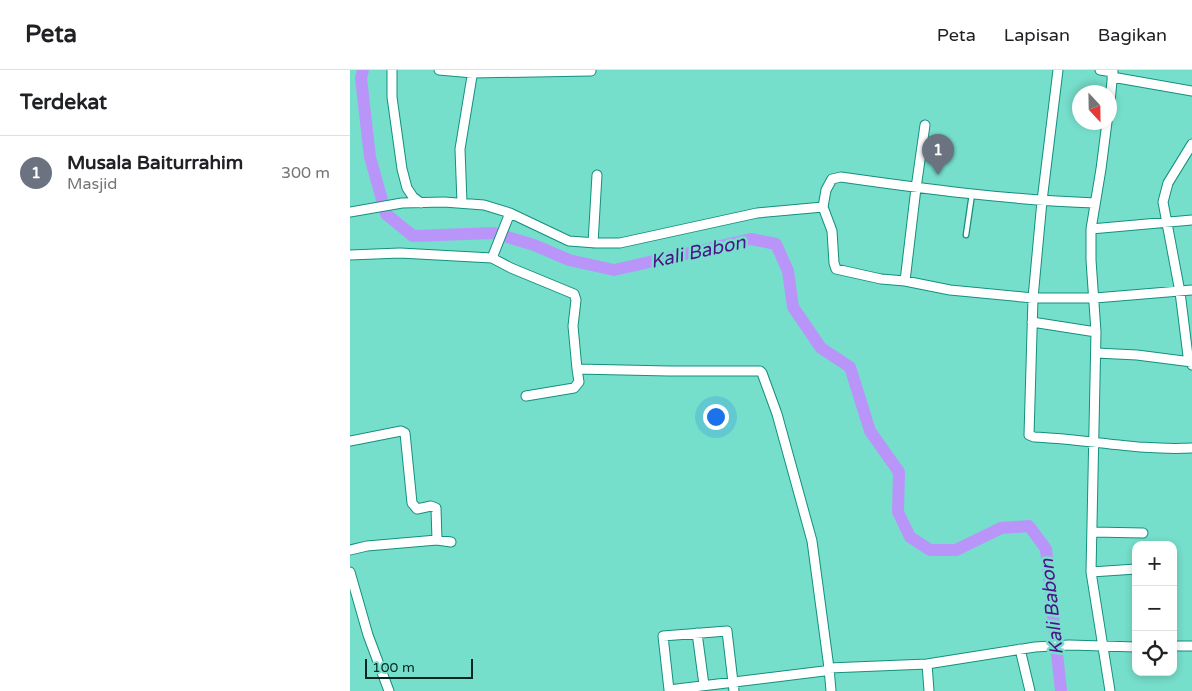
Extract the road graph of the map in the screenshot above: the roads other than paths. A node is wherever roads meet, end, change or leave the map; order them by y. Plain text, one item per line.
1 (392, 70) edge
2 (439, 70) edge
3 (591, 70) edge
4 (1058, 70) edge
5 (1100, 70) edge
6 (473, 72) edge
7 (1113, 73) edge
8 (1192, 91) edge
9 (925, 125) dead end
10 (1106, 130) edge
11 (1192, 144) edge
12 (597, 174) dead end
13 (916, 188) junction
14 (972, 194) junction
15 (1042, 201) junction
16 (421, 203) junction
17 (1094, 203) junction
18 (462, 204) junction
19 (823, 207) junction
20 (350, 212) edge
21 (509, 216) junction
22 (1192, 220) edge
23 (1167, 223) junction
24 (1091, 229) junction
25 (966, 235) dead end
26 (593, 243) junction
27 (350, 255) edge
28 (493, 255) junction
29 (905, 281) junction
30 (1192, 290) edge
31 (1180, 292) junction
32 (1032, 298) junction
33 (1094, 298) junction
34 (1032, 322) junction
35 (1096, 332) junction
36 (1096, 353) junction
37 (1191, 363) edge
38 (577, 369) junction
39 (526, 396) dead end
40 (350, 441) edge
41 (1095, 441) junction
42 (1192, 448) edge
43 (1093, 532) junction
44 (1143, 533) dead end
45 (437, 540) junction
46 (451, 542) dead end
47 (350, 550) edge
48 (1132, 569) edge
49 (350, 572) edge
50 (1091, 572) junction
51 (697, 633) junction
52 (1177, 646) edge
53 (1192, 646) edge
54 (1102, 647) junction
55 (1132, 647) edge
56 (1020, 649) junction
57 (926, 664) junction
58 (826, 669) junction
59 (733, 681) junction
60 (704, 685) junction
61 (389, 691) edge
62 (734, 691) edge
63 (831, 691) edge
64 (930, 691) edge
65 (1030, 691) edge
66 (1110, 691) edge

1 - 16 street
2 - 6 street
3 - 6 street
4 - 15 street
5 - 7 street
6 - 18 street
7 - 8 street
9 - 13 street
10 - 17 street
11 - 23 street
12 - 26 street
13 - 14 street
13 - 19 street
13 - 29 street
14 - 15 street
14 - 25 lane
15 - 17 street
15 - 32 street
16 - 18 street
16 - 20 street
17 - 24 street
18 - 21 street
19 - 26 street
19 - 29 street
21 - 26 street
21 - 28 street
22 - 23 street
23 - 24 street
23 - 31 street
24 - 33 street
27 - 28 street
28 - 38 street
29 - 32 street
30 - 31 street
31 - 33 street
31 - 37 street
32 - 33 street
32 - 34 street
33 - 35 street
34 - 35 street
34 - 41 street
35 - 36 street
36 - 37 street
36 - 41 street
38 - 39 street
38 - 58 street
40 - 45 street
41 - 42 street
41 - 43 street
43 - 44 street
43 - 50 street
45 - 46 street
45 - 47 street
48 - 50 street
49 - 61 street
50 - 54 street
51 - 59 street
51 - 60 street
51 - 60 street
52 - 53 street
54 - 55 street
54 - 56 street
54 - 66 street
56 - 57 street
56 - 65 street
57 - 58 street
57 - 64 street
58 - 59 street
58 - 63 street
59 - 60 street
59 - 62 street

